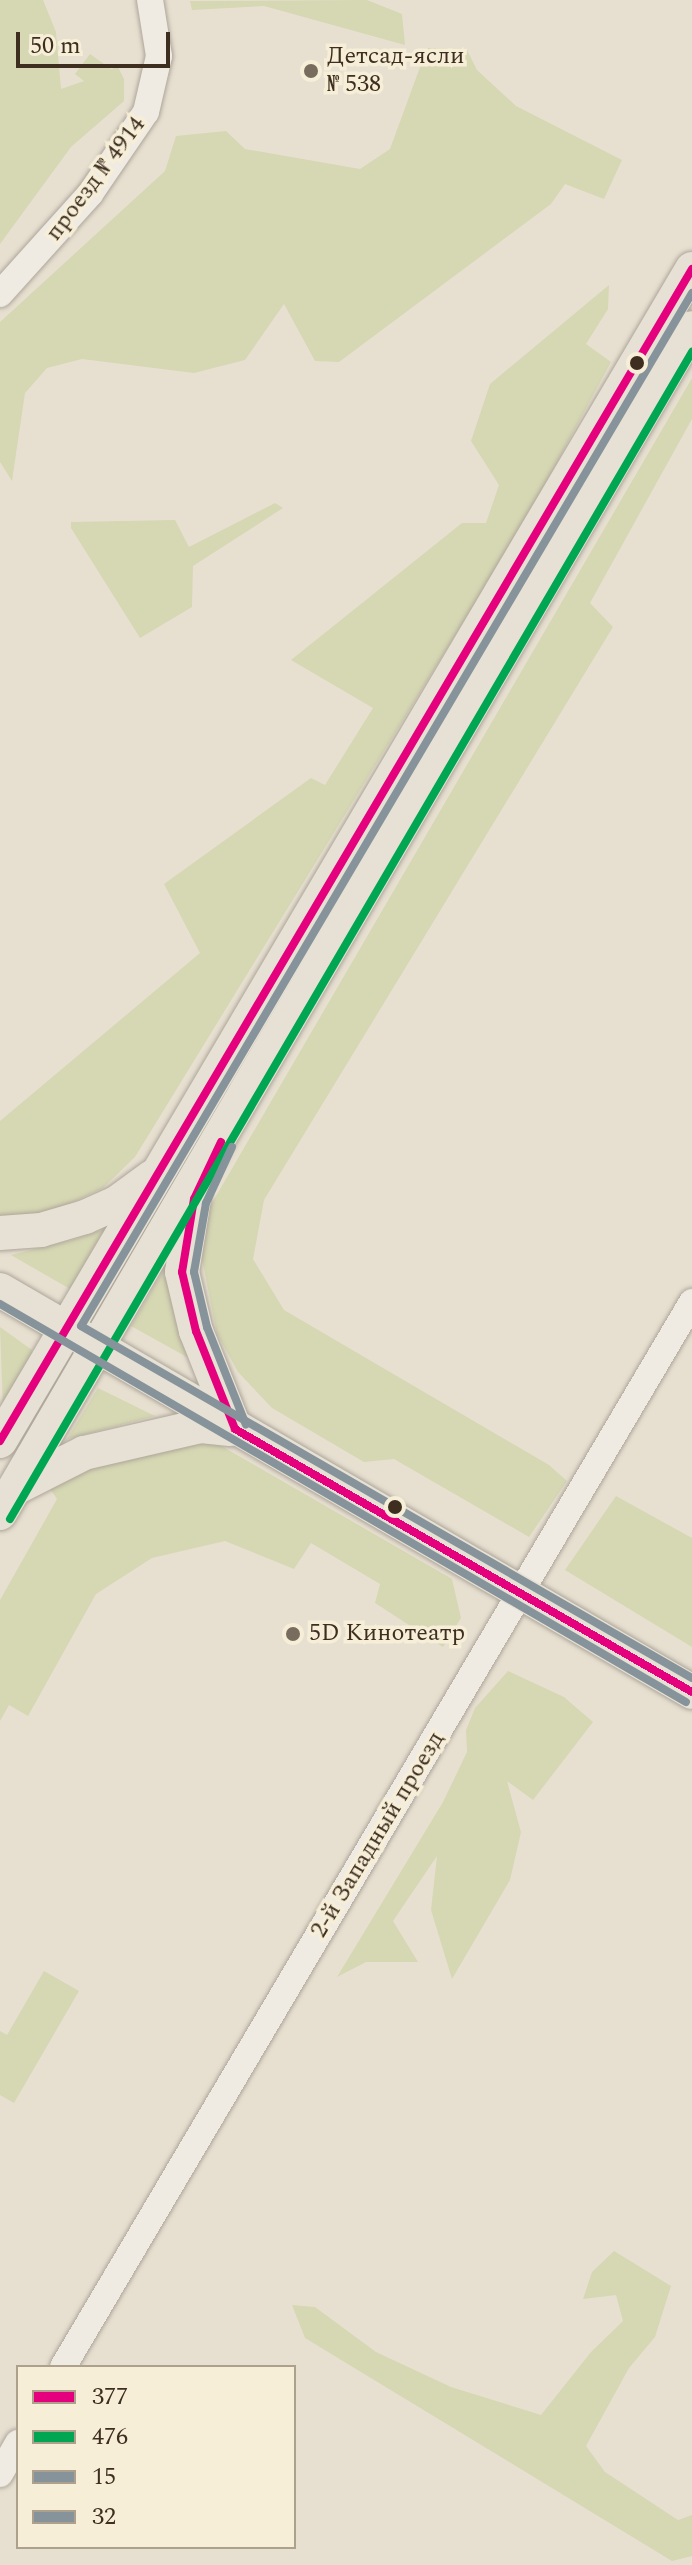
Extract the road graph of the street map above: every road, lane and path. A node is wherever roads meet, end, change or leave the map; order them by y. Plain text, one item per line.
1 (150, 0) edge
2 (692, 269) edge
3 (0, 294) edge
4 (692, 328) edge
5 (242, 1098) junction
6 (165, 1167) junction
7 (0, 1233) edge
8 (0, 1290) edge
9 (692, 1302) edge
10 (65, 1330) junction
11 (95, 1349) junction
12 (235, 1429) junction
13 (0, 1441) edge
14 (7, 1500) edge
15 (519, 1595) junction
16 (692, 1692) edge
17 (64, 2365) edge
18 (16, 2446) edge
19 (0, 2474) edge

1 - 3 street, проезд № 4914
2 - 6 main road
4 - 5 main road
5 - 11 main road
5 - 12 main road
6 - 7 main road
6 - 10 main road
8 - 10 main road
9 - 15 street, 2-й Западный проезд
10 - 11 main road
10 - 13 main road
11 - 12 main road
11 - 14 main road
12 - 14 main road
12 - 15 main road
15 - 16 main road
15 - 17 street, 2-й Западный проезд
18 - 19 street

